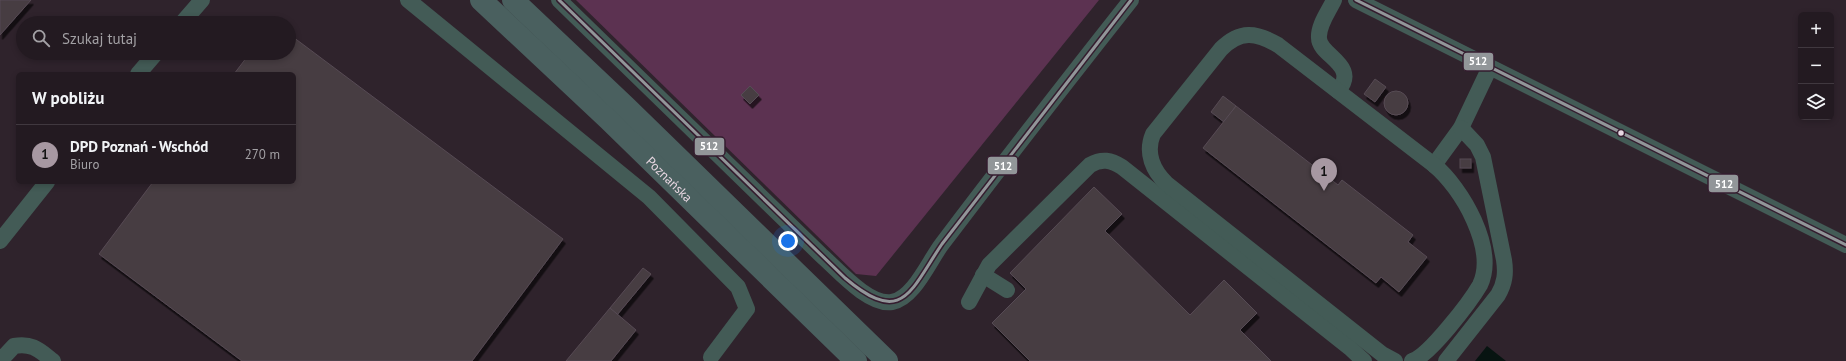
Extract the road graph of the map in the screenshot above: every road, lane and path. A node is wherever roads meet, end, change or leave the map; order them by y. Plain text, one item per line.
1 (202, 0) edge
2 (408, 0) edge
3 (481, 0) edge
4 (512, 0) edge
5 (1131, 0) edge
6 (1334, 0) edge
7 (1356, 0) edge
8 (560, 1) edge
9 (188, 16) edge
10 (150, 60) edge
11 (1490, 67) junction
12 (140, 72) edge
13 (1338, 91) junction
14 (1461, 128) junction
15 (1434, 165) junction
16 (45, 184) edge
17 (0, 241) edge
18 (1846, 245) edge
19 (983, 275) junction
20 (1007, 290) dead end
21 (969, 302) dead end
22 (711, 357) dead end
23 (0, 361) edge
24 (53, 361) edge
25 (856, 361) edge
26 (887, 361) edge
27 (1364, 361) edge
28 (1394, 361) edge
29 (1412, 361) edge
30 (1446, 361) edge

1 - 9 street
2 - 22 street
3 - 25 highway, Poznańska
4 - 26 highway, Poznańska
5 - 8 street
6 - 13 street
7 - 11 street
10 - 12 street
11 - 14 street
11 - 18 street
13 - 15 street
13 - 28 street
14 - 15 street
14 - 30 street
15 - 29 street
16 - 17 street
19 - 20 street
19 - 21 street
19 - 27 street
23 - 24 street

